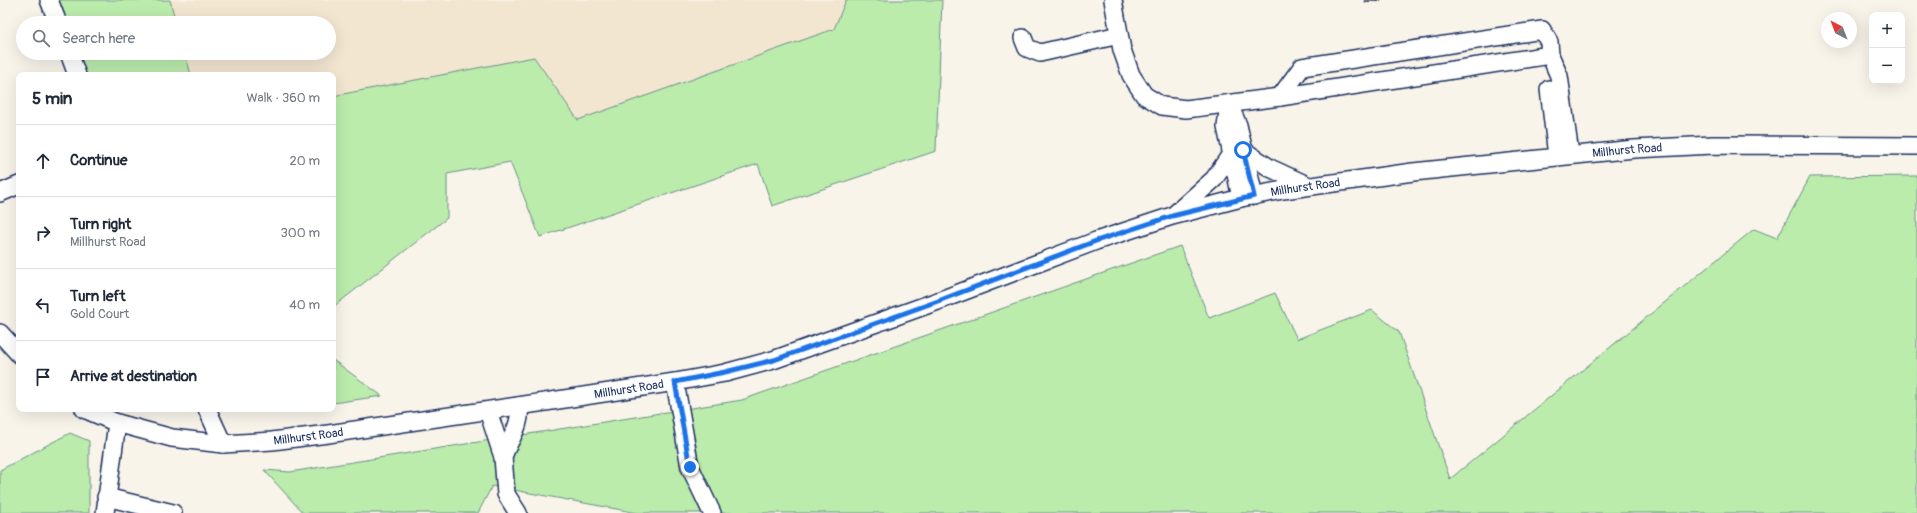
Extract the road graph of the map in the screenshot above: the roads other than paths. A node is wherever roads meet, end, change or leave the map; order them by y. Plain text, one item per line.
1 (49, 0) edge
2 (1113, 0) edge
3 (55, 16) edge
4 (1119, 35) junction
5 (1023, 38) dead end
6 (1550, 55) junction
7 (72, 60) edge
8 (76, 72) edge
9 (1280, 97) junction
10 (1229, 104) junction
11 (1917, 146) edge
12 (1237, 152) junction
13 (1563, 155) junction
14 (16, 186) edge
15 (1309, 186) junction
16 (0, 193) edge
17 (1247, 197) junction
18 (1172, 216) junction
19 (0, 333) edge
20 (16, 351) edge
21 (675, 382) junction
22 (518, 406) junction
23 (488, 411) junction
24 (91, 412) edge
25 (207, 412) edge
26 (117, 424) junction
27 (223, 444) junction
28 (503, 457) junction
29 (106, 505) edge
30 (173, 513) edge
31 (518, 513) edge
32 (712, 513) edge

1 - 3 street
2 - 4 street
4 - 5 street
4 - 10 street
6 - 9 street
6 - 9 street
6 - 13 street
7 - 8 street
9 - 10 street
10 - 12 street
11 - 13 street, Millhurst Road
12 - 15 street
12 - 17 street
12 - 18 street
13 - 15 street, Millhurst Road
14 - 16 street
15 - 17 street, Millhurst Road
17 - 18 street, Millhurst Road
18 - 21 street, Millhurst Road
19 - 20 street
21 - 22 street, Millhurst Road
21 - 32 street
22 - 23 street, Millhurst Road
22 - 28 street
23 - 27 street, Millhurst Road
23 - 28 street
24 - 26 street, Millhurst Road
25 - 27 street
26 - 27 street, Millhurst Road
26 - 29 street
28 - 31 street
29 - 30 street

